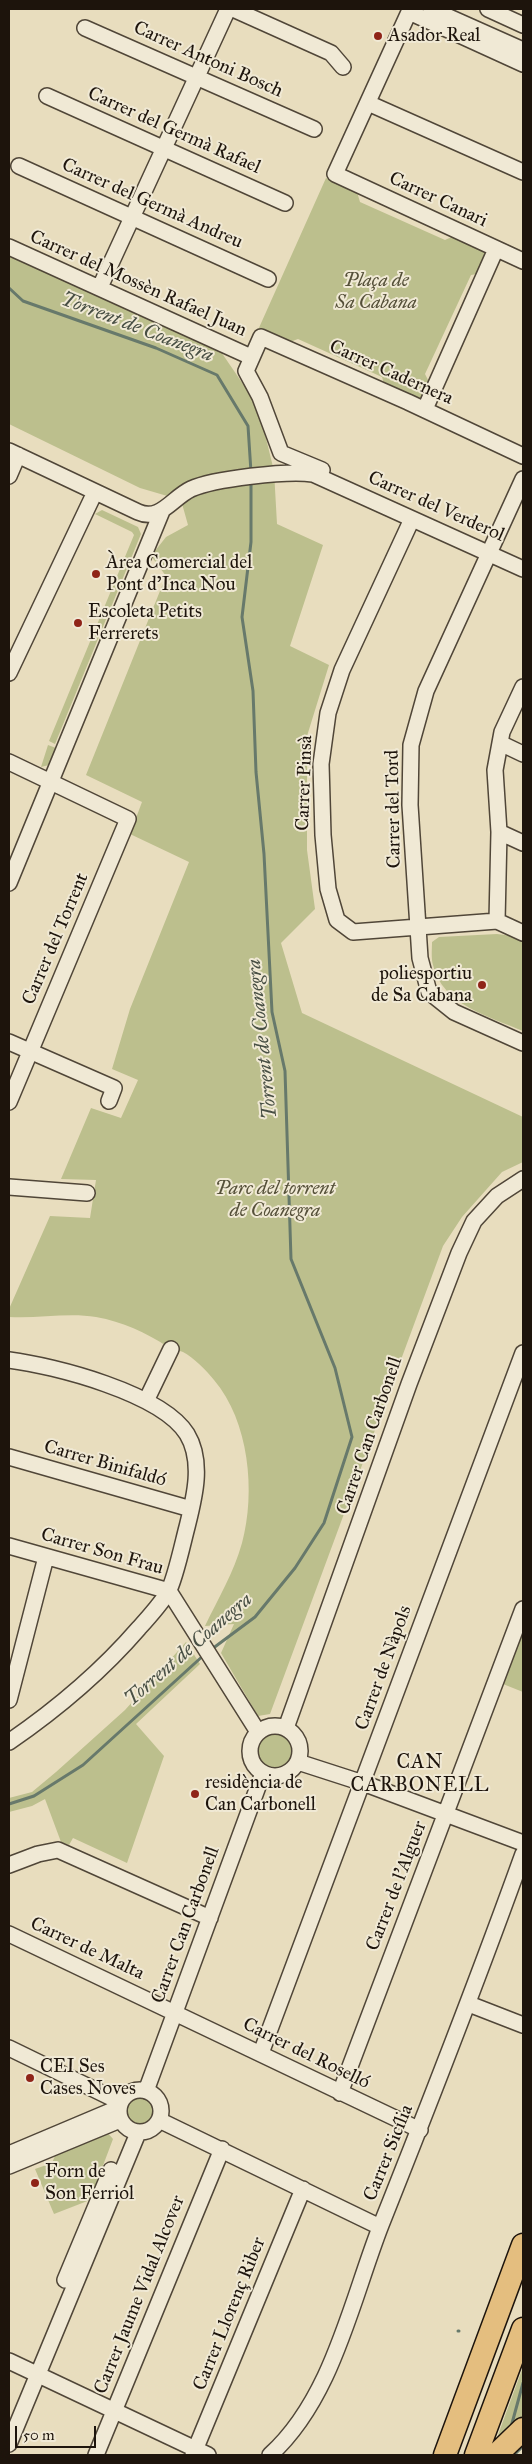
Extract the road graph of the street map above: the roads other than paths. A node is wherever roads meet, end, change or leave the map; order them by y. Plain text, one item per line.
1 (228, 9) edge
2 (233, 9) edge
3 (431, 9) edge
4 (488, 9) edge
5 (456, 14) edge
6 (523, 25) edge
7 (86, 28) dead end
8 (523, 50) edge
9 (523, 64) edge
10 (343, 67) dead end
11 (196, 78) junction
12 (47, 96) dead end
13 (368, 103) junction
14 (314, 129) dead end
15 (164, 148) junction
16 (19, 166) dead end
17 (523, 172) edge
18 (285, 203) dead end
19 (132, 218) junction
20 (9, 247) edge
21 (496, 249) junction
22 (523, 261) edge
23 (268, 279) dead end
24 (100, 287) junction
25 (251, 357) junction
26 (424, 409) junction
27 (14, 453) edge
28 (523, 456) edge
29 (9, 476) edge
30 (523, 479) edge
31 (332, 482) junction
32 (95, 492) junction
33 (164, 510) junction
34 (412, 519) junction
35 (489, 553) junction
36 (523, 569) edge
37 (9, 673) edge
38 (523, 687) edge
39 (500, 743) junction
40 (523, 754) edge
41 (9, 762) edge
42 (50, 783) junction
43 (499, 832) junction
44 (523, 843) edge
45 (9, 883) edge
46 (497, 921) junction
47 (418, 926) junction
48 (523, 934) edge
49 (9, 1042) edge
50 (523, 1043) edge
51 (31, 1051) junction
52 (109, 1101) dead end
53 (9, 1102) edge
54 (523, 1179) edge
55 (9, 1187) edge
56 (87, 1193) dead end
57 (171, 1349) dead end
58 (523, 1352) edge
59 (9, 1360) edge
60 (146, 1401) junction
61 (9, 1457) edge
62 (191, 1509) junction
63 (9, 1546) edge
64 (46, 1557) junction
65 (169, 1591) junction
66 (523, 1608) edge
67 (9, 1700) edge
68 (286, 1728) junction
69 (258, 1732) junction
70 (9, 1742) edge
71 (298, 1762) junction
72 (263, 1773) junction
73 (363, 1783) junction
74 (446, 1814) junction
75 (523, 1843) edge
76 (523, 1854) edge
77 (9, 1864) edge
78 (210, 1918) junction
79 (9, 1934) edge
80 (469, 2004) junction
81 (175, 2013) junction
82 (523, 2025) edge
83 (9, 2048) edge
84 (261, 2053) junction
85 (146, 2091) junction
86 (340, 2093) junction
87 (125, 2118) junction
88 (159, 2120) junction
89 (420, 2130) junction
90 (222, 2149) junction
91 (9, 2154) edge
92 (9, 2166) edge
93 (303, 2189) junction
94 (380, 2226) junction
95 (523, 2245) edge
96 (523, 2329) edge
97 (9, 2361) edge
98 (33, 2373) junction
99 (114, 2411) junction
100 (9, 2419) edge
101 (523, 2429) edge
102 (9, 2444) edge
103 (199, 2453) edge
104 (96, 2455) edge
105 (270, 2455) edge
106 (445, 2455) edge
107 (476, 2455) edge
108 (496, 2455) edge

1 - 11 street
2 - 10 street
3 - 5 street
4 - 6 street
5 - 8 street
7 - 11 street, Carrer Antoni Bosch
9 - 13 street
11 - 14 street, Carrer Antoni Bosch
11 - 15 street
12 - 15 street, Carrer del Germà Rafael
13 - 17 street
13 - 21 street, Carrer Canari
15 - 18 street, Carrer del Germà Rafael
15 - 19 street
16 - 19 street, Carrer del Germà Andreu
19 - 23 street, Carrer del Germà Andreu
19 - 24 street
20 - 24 street, Carrer del Mossèn Rafael Juan
21 - 22 street, Carrer Canari
21 - 26 street
24 - 25 street, Carrer del Mossèn Rafael Juan
25 - 26 street, Carrer Cadernera
25 - 31 street
26 - 28 street, Carrer Cadernera
27 - 29 street
27 - 32 street
30 - 35 street, Carrer del Tord
31 - 33 street
31 - 34 street, Carrer del Verderol
32 - 33 street
32 - 37 street
33 - 42 street
34 - 35 street, Carrer del Verderol
34 - 47 street, Carrer Pinsà
35 - 36 street, Carrer del Verderol
35 - 47 street, Carrer del Tord
38 - 39 street
39 - 40 street
39 - 43 street
41 - 42 street
42 - 45 street
42 - 51 street, Carrer del Torrent
43 - 44 street
43 - 46 street
46 - 47 street, Carrer Pinsà
46 - 48 street
47 - 50 street, Carrer del Tord
49 - 51 street
51 - 52 street
51 - 53 street, Carrer del Torrent
54 - 68 street, Carrer Can Carbonell
55 - 56 street
57 - 60 street
58 - 73 street, Carrer de Nàpols
59 - 60 street
60 - 62 street
61 - 62 street, Carrer Binifaldó
62 - 65 street
63 - 64 street, Carrer Son Frau
64 - 65 street, Carrer Son Frau
64 - 67 street
65 - 69 street, Carrer Son Frau
65 - 70 street
66 - 74 street, Carrer de l'Alguer
68 - 69 street
68 - 71 street
69 - 72 street
71 - 72 street
71 - 73 street
72 - 78 street, Carrer Can Carbonell
73 - 74 street
73 - 84 street, Carrer de Nàpols
74 - 75 street
74 - 86 street, Carrer de l'Alguer
76 - 80 street, Carrer Sicília
77 - 78 street
78 - 81 street, Carrer Can Carbonell
79 - 81 street, Carrer de Malta
80 - 82 street
80 - 89 street, Carrer Sicília
81 - 84 street, Carrer del Roselló
81 - 85 street, Carrer Can Carbonell
83 - 87 street
84 - 86 street, Carrer del Roselló
85 - 87 street
85 - 88 street
86 - 89 street, Carrer del Roselló
87 - 88 street
87 - 91 street
87 - 92 street
87 - 98 street
88 - 90 street
89 - 94 street, Carrer Sicília
90 - 93 street
90 - 99 street, Carrer Jaume Vidal Alcover
93 - 94 street
93 - 103 street, Carrer Llorenç Riber
94 - 105 street, Carrer Sicília
95 - 106 highway
96 - 107 highway
97 - 98 street
98 - 99 street
98 - 100 street
98 - 102 street
99 - 103 street
99 - 104 street, Carrer Jaume Vidal Alcover
101 - 108 highway

